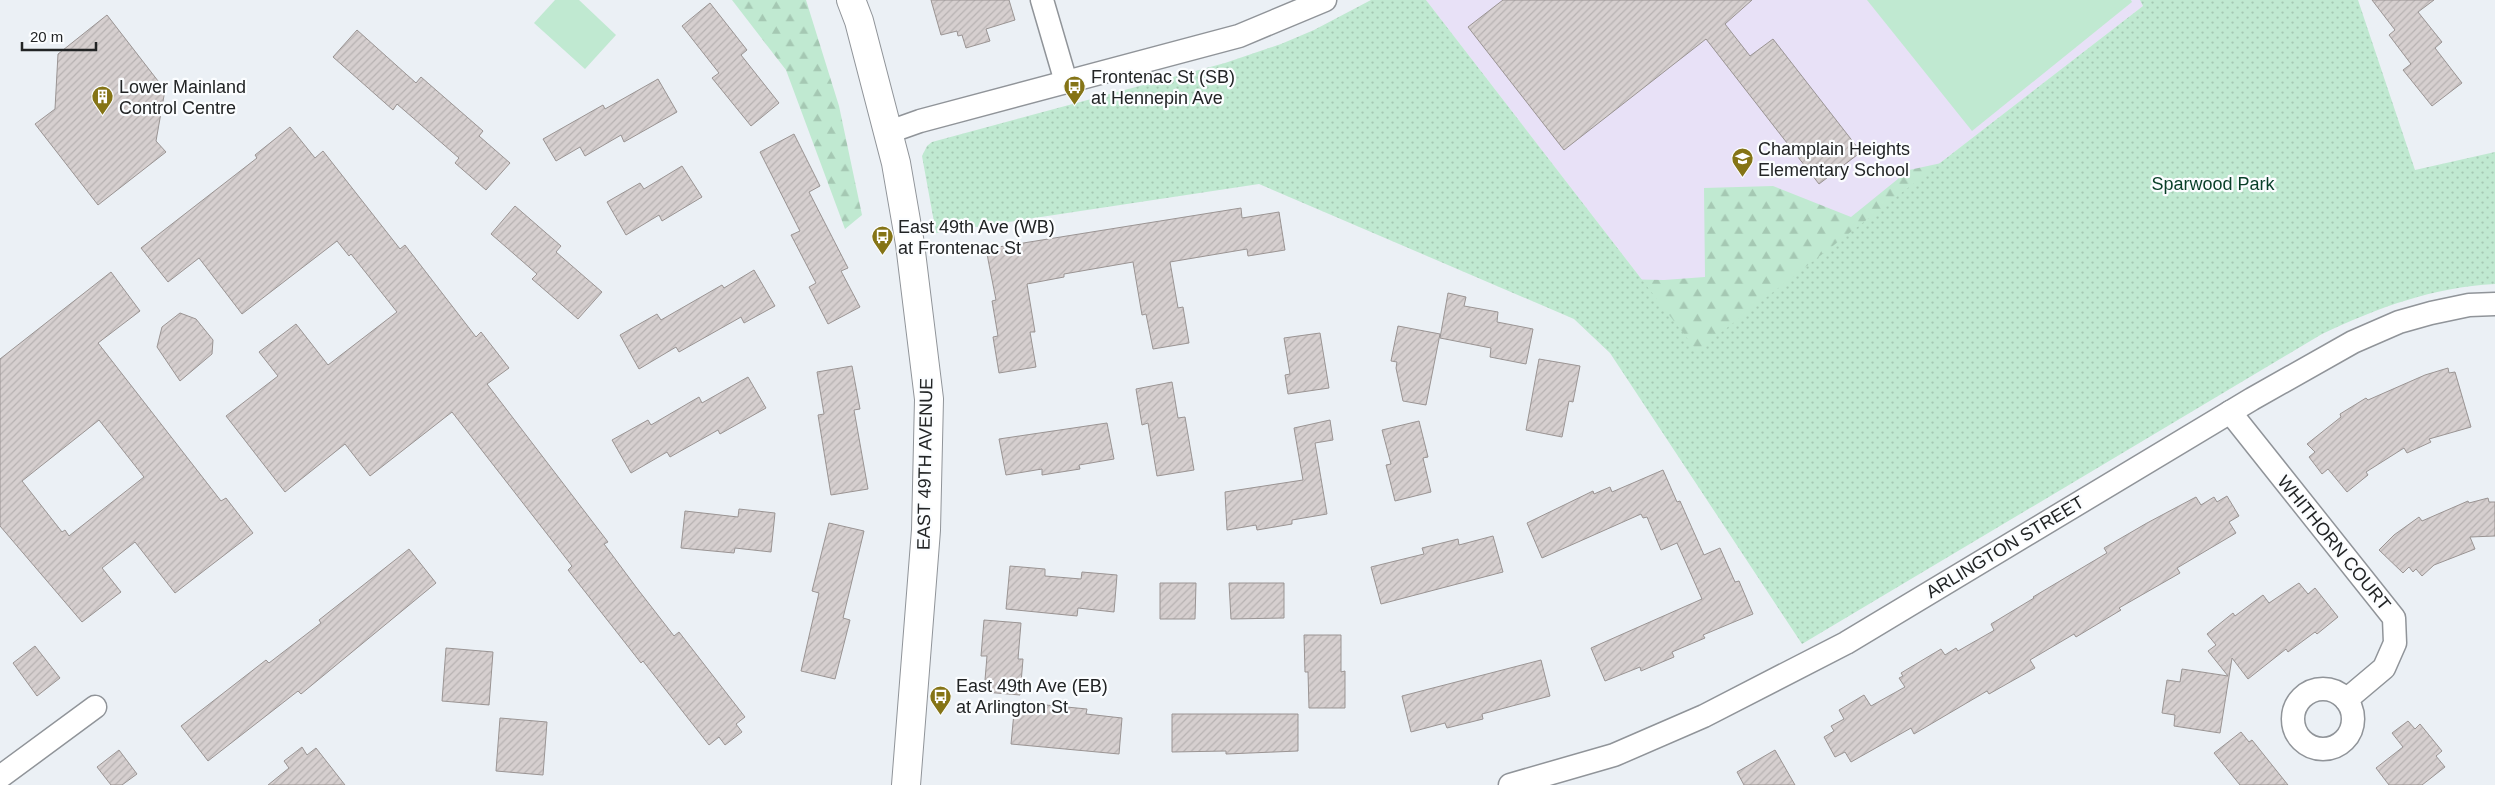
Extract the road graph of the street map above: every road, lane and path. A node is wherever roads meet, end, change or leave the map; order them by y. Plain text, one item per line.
1 (851, 0) edge
2 (1042, 0) edge
3 (1326, 0) edge
4 (1066, 82) junction
5 (889, 132) junction
6 (2495, 304) edge
7 (2230, 412) junction
8 (2346, 700) dead end
9 (95, 706) dead end
10 (0, 777) edge
11 (906, 785) edge
12 (1510, 785) edge

1 - 5 street, EAST 49TH AVENUE
2 - 4 street
3 - 4 street
4 - 5 street
5 - 11 street, EAST 49TH AVENUE
6 - 7 street, ARLINGTON STREET
7 - 8 street, WHITHORN COURT
7 - 12 street, ARLINGTON STREET
9 - 10 street

